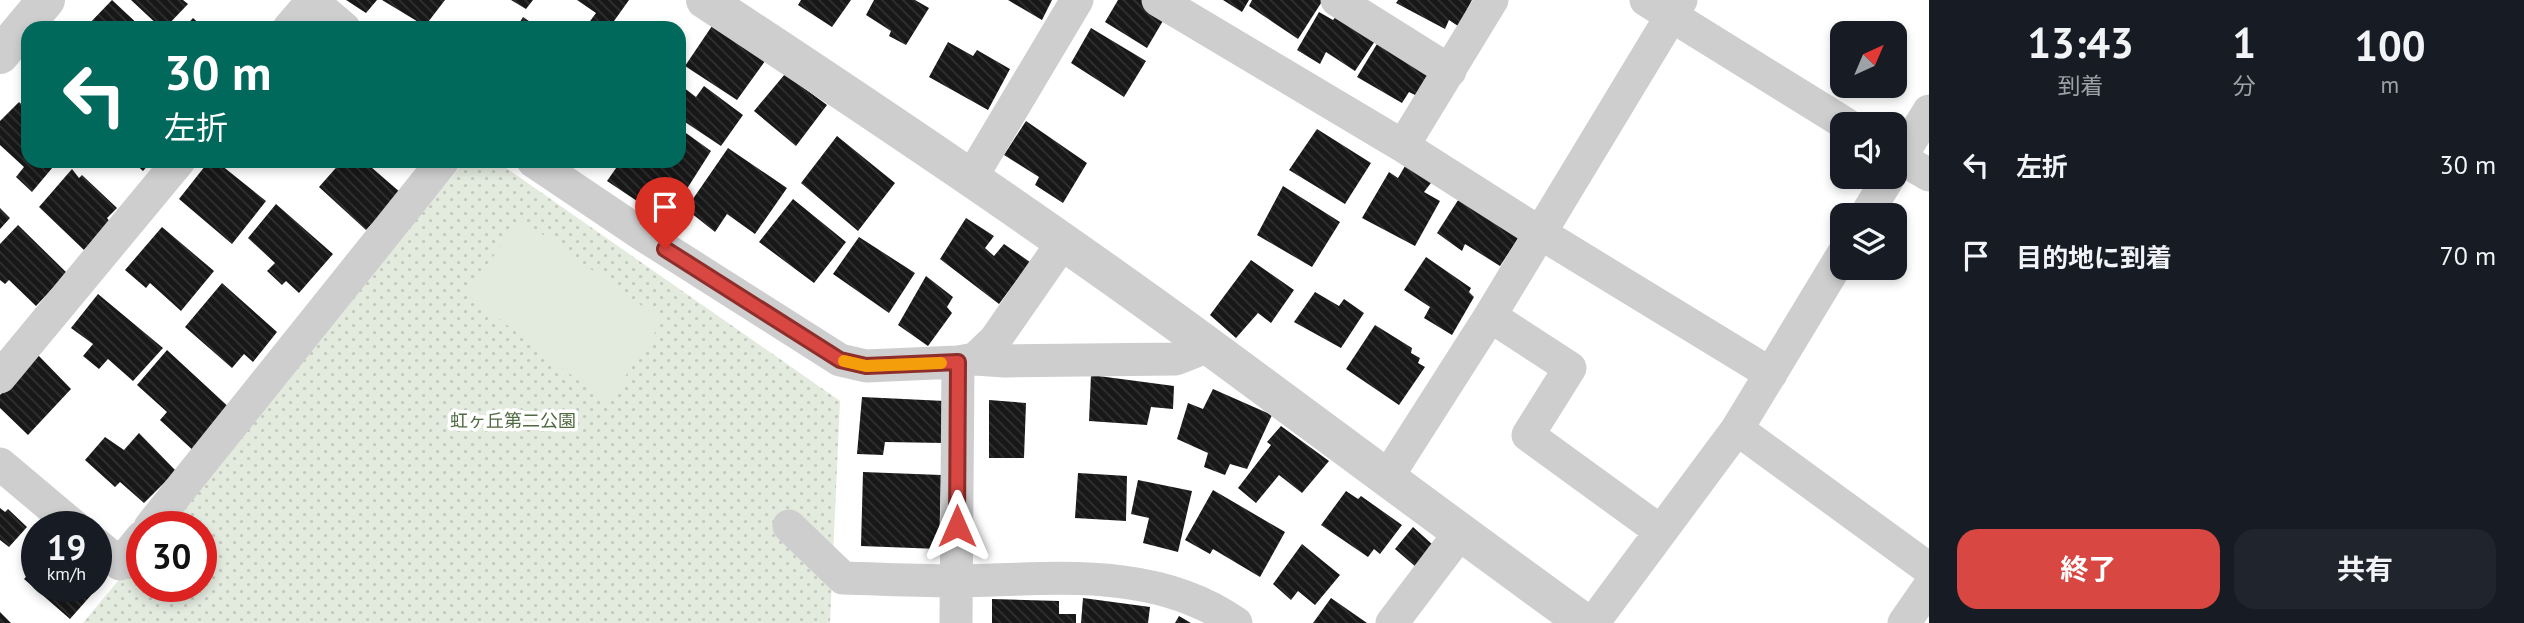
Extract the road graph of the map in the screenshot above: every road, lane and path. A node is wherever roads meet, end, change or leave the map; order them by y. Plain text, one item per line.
1 (46, 0) edge
2 (705, 0) edge
3 (1077, 0) edge
4 (1158, 0) edge
5 (1336, 0) edge
6 (1492, 0) edge
7 (312, 1) edge
8 (1666, 5) edge
9 (28, 21) edge
10 (295, 21) edge
11 (336, 21) edge
12 (21, 30) edge
13 (0, 55) edge
14 (1450, 71) junction
15 (1929, 111) edge
16 (1830, 113) edge
17 (1907, 145) edge
18 (1403, 146) junction
19 (173, 168) edge
20 (437, 168) edge
21 (543, 168) edge
22 (1907, 168) edge
23 (1929, 175) edge
24 (971, 178) junction
25 (1540, 233) junction
26 (1063, 242) junction
27 (1830, 276) edge
28 (1490, 316) junction
29 (1209, 346) junction
30 (966, 360) junction
31 (1772, 374) junction
32 (0, 377) edge
33 (1737, 429) junction
34 (0, 464) edge
35 (1386, 479) junction
36 (56, 511) edge
37 (163, 511) edge
38 (789, 526) dead end
39 (1660, 531) junction
40 (1460, 533) junction
41 (112, 557) edge
42 (126, 557) edge
43 (1929, 569) edge
44 (957, 581) junction
45 (1929, 587) edge
46 (956, 623) edge
47 (1236, 623) edge
48 (1392, 623) edge
49 (1585, 623) edge
50 (1593, 623) edge
51 (1904, 623) edge

1 - 9 street
2 - 24 street
3 - 24 street
4 - 18 street
5 - 14 street
6 - 14 street
7 - 10 street
7 - 11 street
8 - 16 street
8 - 25 street
12 - 13 street
14 - 18 street
15 - 17 street
18 - 25 street
19 - 32 street
20 - 37 street
21 - 30 street
22 - 23 street
24 - 26 street
25 - 28 street
25 - 31 street
26 - 29 street
26 - 30 street
27 - 31 street
28 - 35 street
28 - 39 street
29 - 30 street
29 - 35 street
30 - 44 street
31 - 33 street
33 - 39 street
33 - 43 street
34 - 36 street
35 - 40 street
38 - 44 street
39 - 50 street
40 - 48 street
40 - 49 street
41 - 42 street
44 - 46 street
44 - 47 street
45 - 51 street

